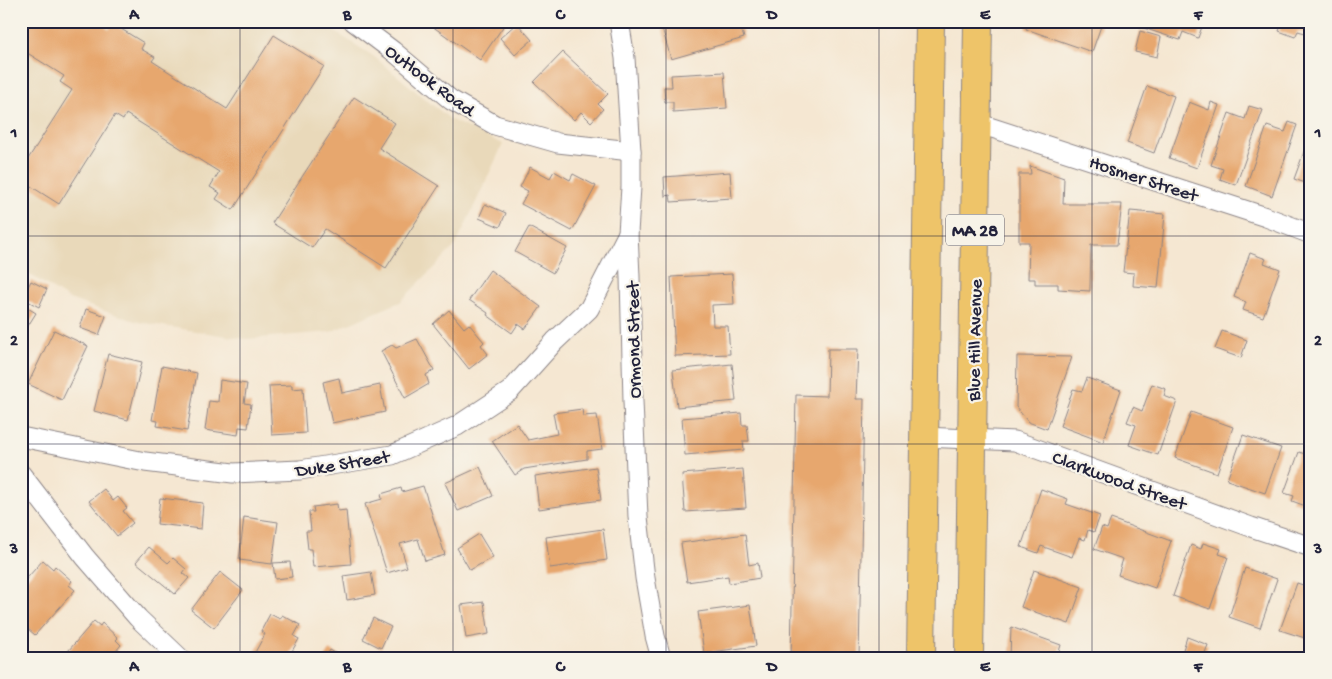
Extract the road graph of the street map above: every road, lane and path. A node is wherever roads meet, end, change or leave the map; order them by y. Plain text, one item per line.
1 (353, 21) edge
2 (619, 21) edge
3 (930, 21) edge
4 (978, 21) edge
5 (977, 123) junction
6 (631, 151) junction
7 (628, 234) junction
8 (1311, 234) edge
9 (924, 436) junction
10 (21, 437) edge
11 (972, 439) junction
12 (21, 474) edge
13 (1311, 547) edge
14 (180, 658) edge
15 (661, 658) edge
16 (921, 658) edge
17 (968, 658) edge

1 - 6 street, Outlook Road
2 - 6 street, Ormond Street
3 - 9 highway, MA 28
4 - 5 highway, Blue Hill Avenue / MA 28
5 - 8 street, Hosmer Street
5 - 11 highway, Blue Hill Avenue / MA 28
6 - 7 street, Ormond Street
7 - 10 street, Duke Street
7 - 15 street, Ormond Street
9 - 11 street, Clarkwood Street
9 - 16 highway, MA 28
11 - 13 street, Clarkwood Street
11 - 17 highway, Blue Hill Avenue / MA 28
12 - 14 street

